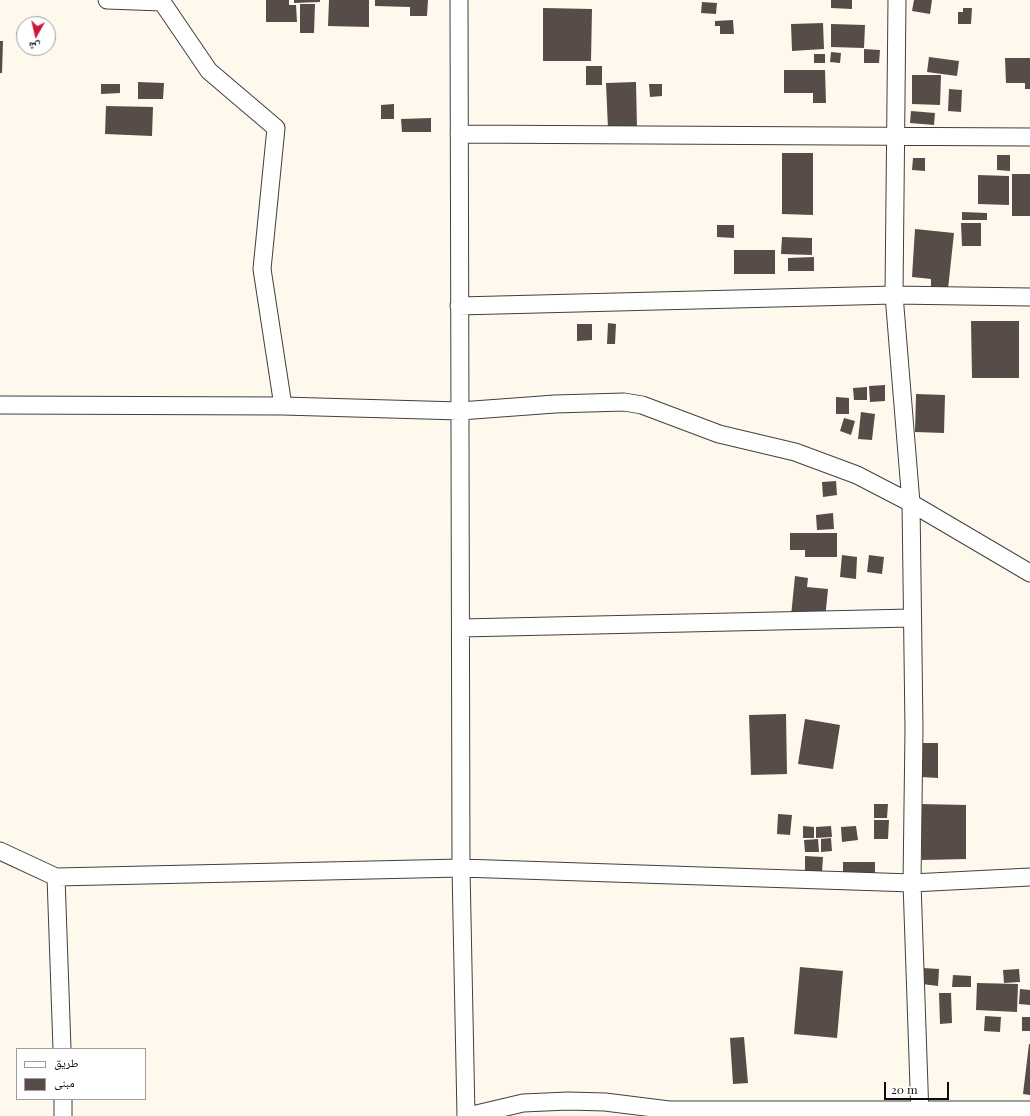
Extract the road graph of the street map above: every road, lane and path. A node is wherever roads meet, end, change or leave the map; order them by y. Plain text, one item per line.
1 (107, 0) edge
2 (459, 0) edge
3 (897, 0) edge
4 (459, 134) junction
5 (1030, 137) edge
6 (896, 138) junction
7 (894, 295) junction
8 (1030, 297) edge
9 (460, 306) junction
10 (0, 405) edge
11 (283, 406) junction
12 (460, 411) junction
13 (911, 503) junction
14 (1030, 573) edge
15 (911, 618) junction
16 (460, 628) junction
17 (0, 850) edge
18 (461, 868) junction
19 (56, 877) junction
20 (1030, 877) edge
21 (912, 883) junction
22 (62, 1048) edge
23 (63, 1100) edge
24 (1030, 1110) edge
25 (920, 1113) edge
26 (63, 1116) edge
27 (467, 1116) edge

1 - 11 street
2 - 4 street
3 - 6 street
4 - 6 street
4 - 9 street
5 - 6 street
6 - 7 street
7 - 8 street
7 - 9 street
7 - 13 street
9 - 12 street
10 - 11 street
11 - 12 street
12 - 13 street
12 - 16 street
13 - 14 street
13 - 15 street
15 - 16 street
15 - 21 street
16 - 18 street
17 - 19 street
18 - 19 street
18 - 21 street
18 - 27 street
19 - 22 street
20 - 21 street
21 - 25 street
23 - 26 street
24 - 25 street
25 - 27 street

